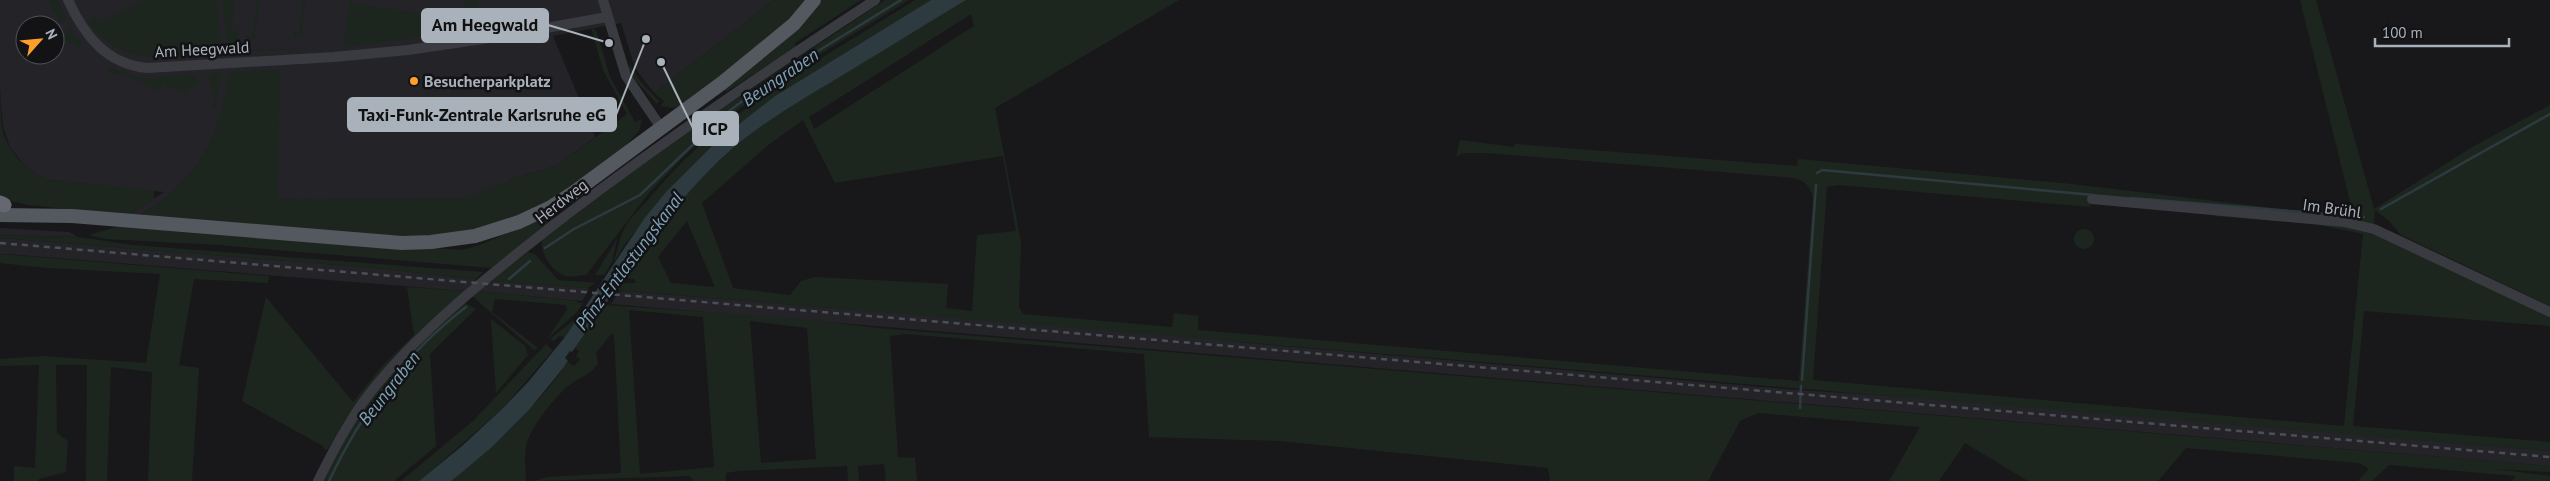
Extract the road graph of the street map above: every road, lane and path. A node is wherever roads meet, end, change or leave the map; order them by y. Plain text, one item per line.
1 (68, 0) edge
2 (602, 0) edge
3 (814, 0) edge
4 (875, 0) edge
5 (607, 17) junction
6 (662, 129) junction
7 (2092, 199) dead end
8 (1, 207) edge
9 (2550, 312) edge
10 (318, 481) edge

1 - 5 street, Am Heegwald
2 - 5 street
3 - 6 main road
4 - 10 street, Herdweg
5 - 6 street
6 - 8 main road
7 - 9 street, Im Brühl

